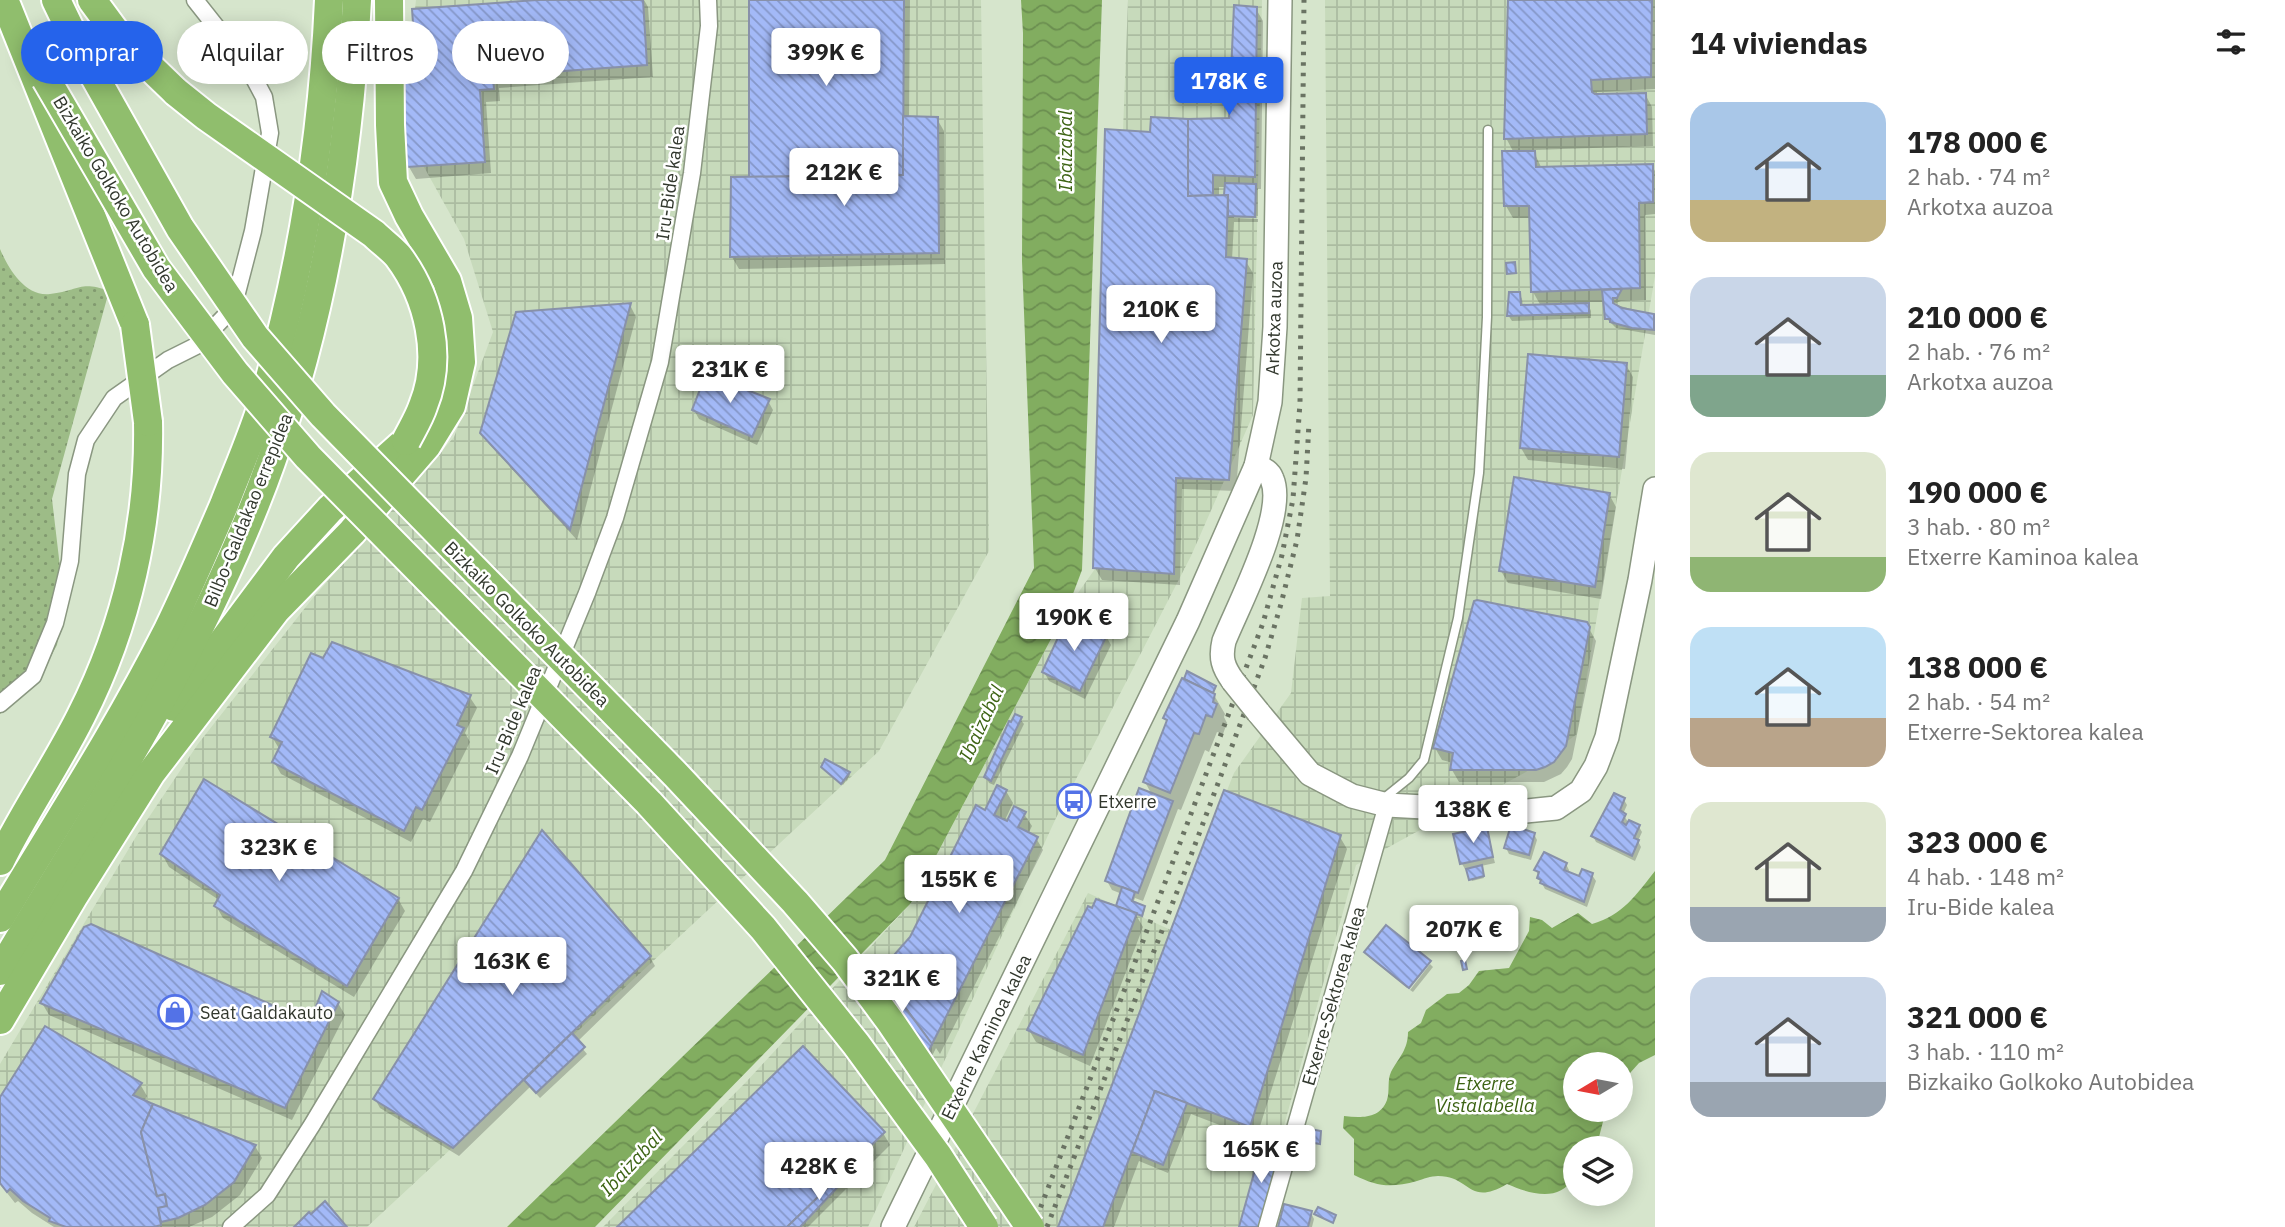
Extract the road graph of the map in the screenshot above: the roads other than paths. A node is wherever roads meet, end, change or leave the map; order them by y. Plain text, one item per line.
1 (55, 0) edge
2 (92, 0) edge
3 (195, 0) edge
4 (330, 0) edge
5 (357, 0) edge
6 (389, 0) edge
7 (708, 0) edge
8 (1280, 0) edge
9 (5, 4) edge
10 (1488, 130) dead end
11 (1256, 466) junction
12 (1655, 489) edge
13 (1188, 621) joint
14 (0, 704) edge
15 (1382, 804) junction
16 (95, 813) junction
17 (0, 861) edge
18 (0, 918) edge
19 (0, 971) edge
20 (0, 1020) edge
21 (231, 1227) edge
22 (893, 1227) edge
23 (984, 1227) edge
24 (1030, 1227) edge
25 (1267, 1227) edge

1 - 24 highway, Bizkaiko Golkoko Autobidea, bridge
2 - 16 highway, bridge
3 - 14 street
4 - 18 highway, Bilbo-Galdakao errepidea
5 - 16 highway, Bilbo-Galdakao errepidea
6 - 20 highway
7 - 21 street, Iru-Bide kalea
8 - 11 street, Arkotxa auzoa
9 - 17 highway, bridge
9 - 23 highway, Bizkaiko Golkoko Autobidea, bridge
10 - 15 lane
11 - 13 street, Arkotxa auzoa
11 - 15 street, bridge
12 - 15 street
13 - 22 street, Etxerre Kaminoa kalea
15 - 25 street, Etxerre-Sektorea kalea
16 - 19 highway, Bilbo-Galdakao errepidea

